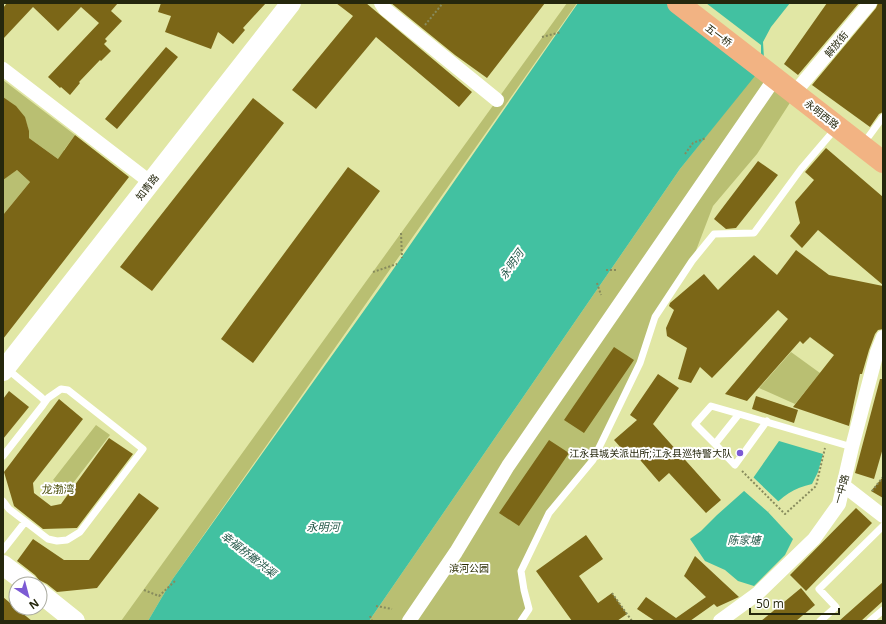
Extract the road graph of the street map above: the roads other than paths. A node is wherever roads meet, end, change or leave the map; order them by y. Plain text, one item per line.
1 (291, 3) edge
2 (381, 3) edge
3 (678, 3) edge
4 (693, 3) edge
5 (870, 3) edge
6 (768, 68) junction
7 (3, 69) edge
8 (801, 86) junction
9 (497, 100) dead end
10 (883, 117) edge
11 (837, 126) junction
12 (876, 142) edge
13 (883, 162) edge
14 (150, 182) junction
15 (883, 337) edge
16 (4, 370) edge
17 (45, 401) junction
18 (739, 414) junction
19 (767, 421) junction
20 (715, 444) junction
21 (852, 447) junction
22 (3, 456) edge
23 (502, 475) junction
24 (843, 485) junction
25 (3, 501) edge
26 (883, 516) edge
27 (25, 522) junction
28 (883, 526) edge
29 (3, 550) edge
30 (3, 565) edge
31 (17, 576) edge
32 (48, 599) edge
33 (883, 610) edge
34 (724, 620) edge
35 (75, 621) edge
36 (399, 621) edge
37 (409, 621) edge
38 (521, 621) edge
39 (820, 621) edge
40 (870, 621) edge

1 - 14 main road, 知青路
2 - 9 street
3 - 6 main road, 五一桥
4 - 6 main road, 五一桥
5 - 8 street, 解放街
6 - 8 main road, 永明西路
6 - 11 main road, 永明西路
6 - 23 street
7 - 14 street
8 - 12 main road, 永明西路
10 - 12 lane
11 - 13 main road, 永明西路
11 - 38 lane
14 - 16 main road, 知青路
15 - 21 street, 一中路
16 - 17 lane
17 - 22 lane
17 - 27 lane
18 - 19 lane
18 - 20 lane
18 - 20 lane
19 - 20 lane
19 - 21 lane
21 - 24 street, 一中路
23 - 36 street
23 - 37 street
24 - 26 street
24 - 34 street, 一中路
25 - 27 lane
27 - 29 lane
28 - 39 lane
30 - 31 main road
32 - 35 main road
33 - 40 lane

